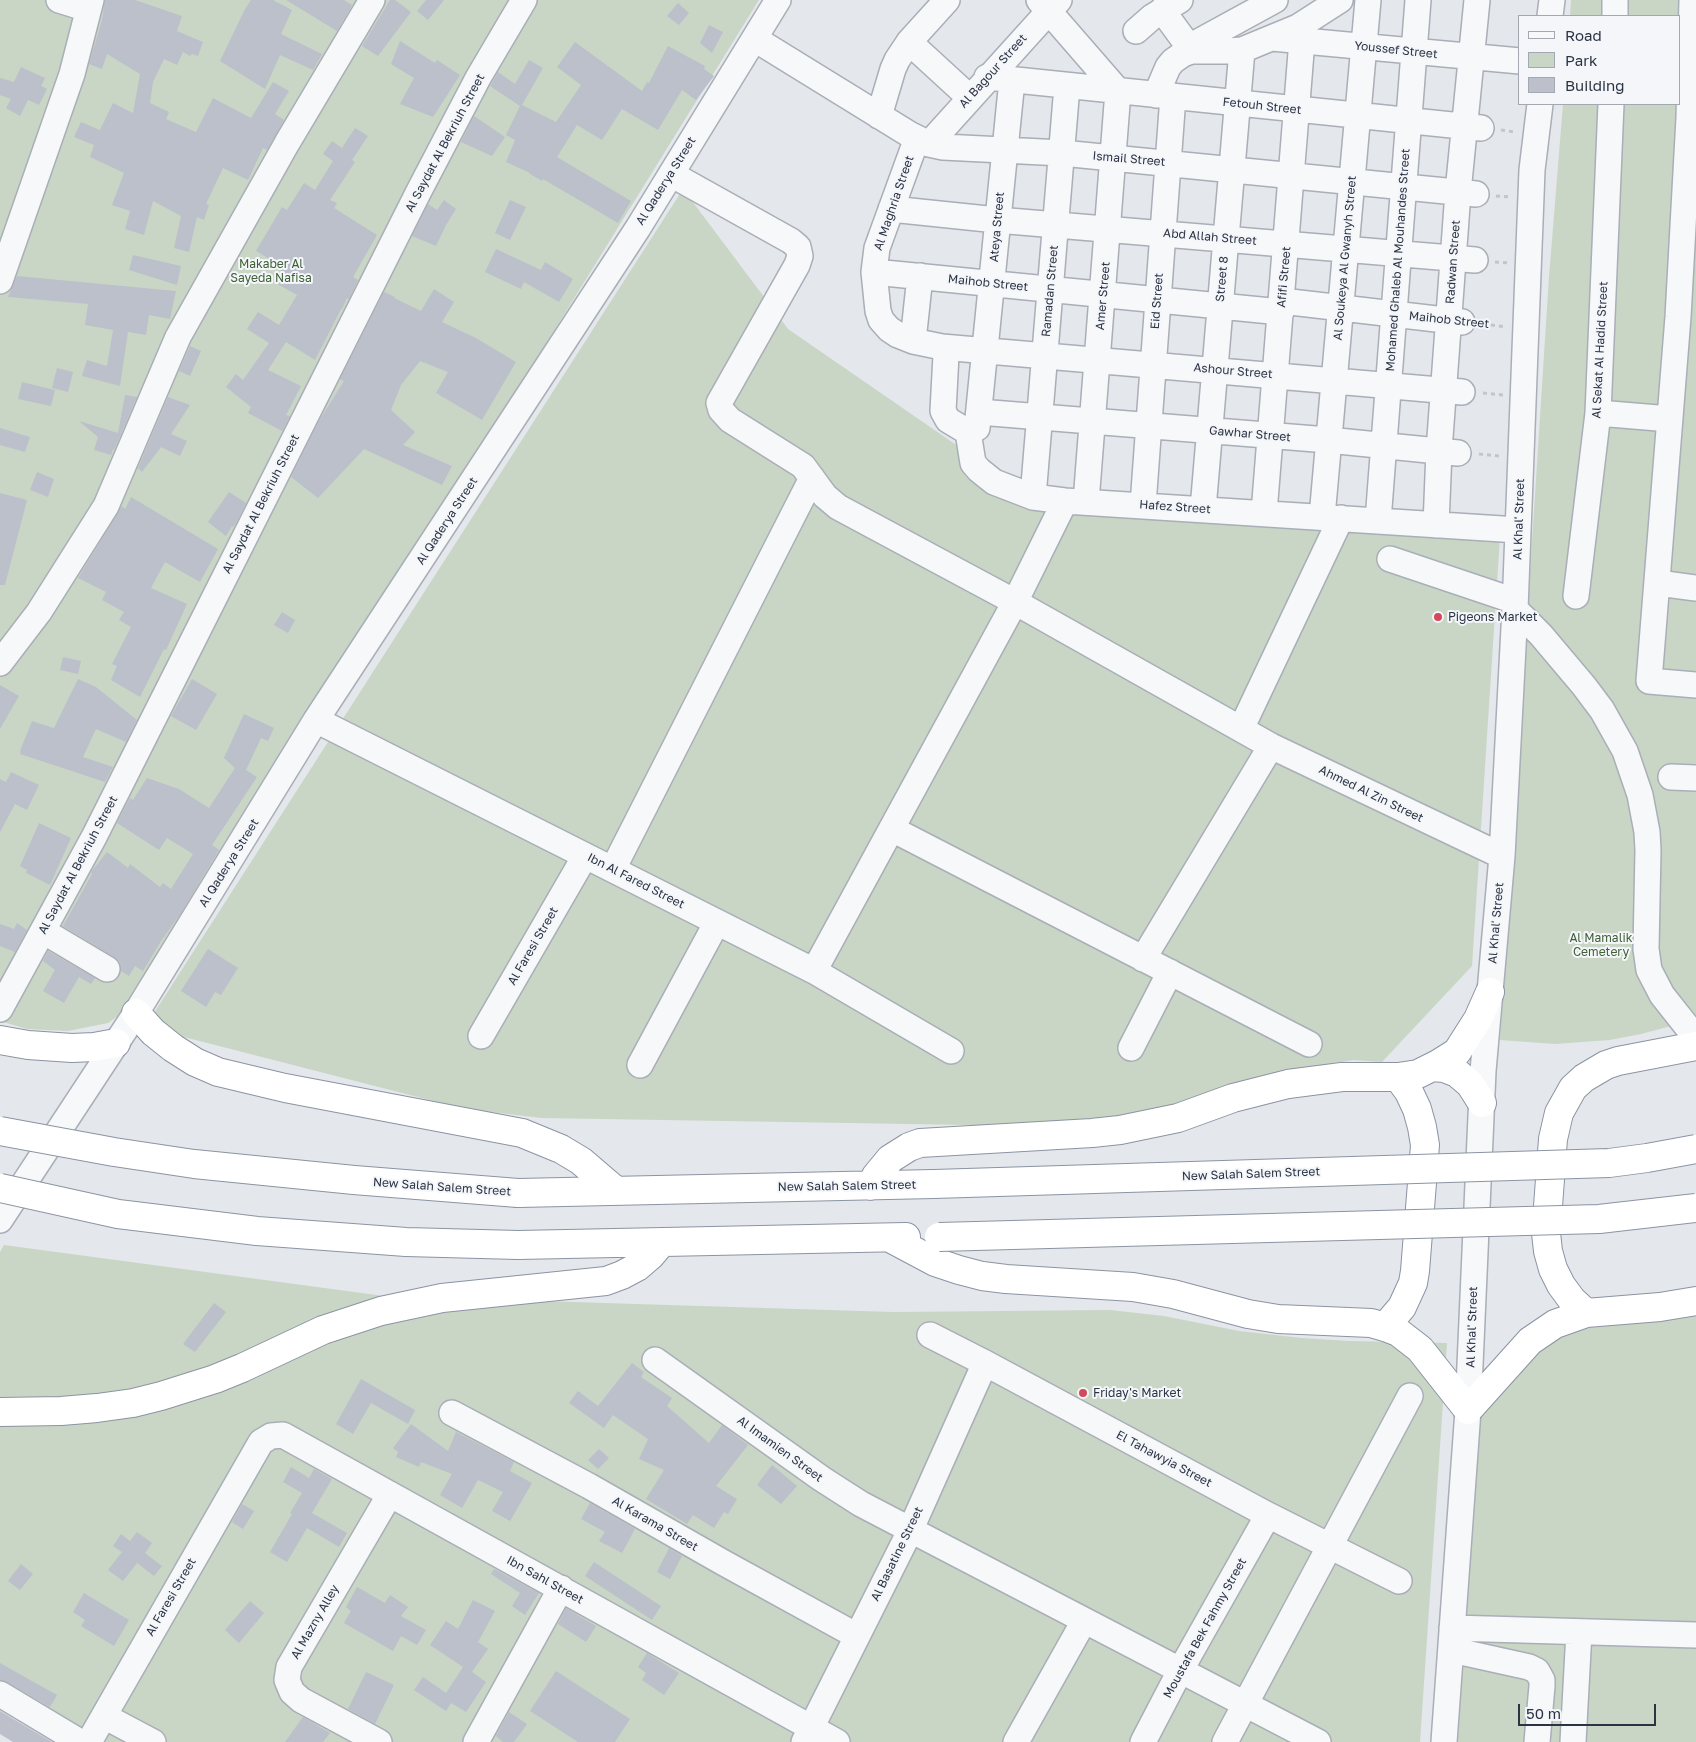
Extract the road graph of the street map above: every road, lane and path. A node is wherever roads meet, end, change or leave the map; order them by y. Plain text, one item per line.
1 (59, 0) edge
2 (372, 0) edge
3 (524, 0) edge
4 (778, 0) edge
5 (947, 0) edge
6 (1275, 0) edge
7 (1368, 0) edge
8 (1418, 0) edge
9 (1478, 0) edge
10 (1552, 0) edge
11 (1615, 0) edge
12 (1692, 0) edge
13 (1049, 3) edge
14 (90, 4) edge
15 (1323, 4) edge
16 (1171, 5) edge
17 (1550, 15) edge
18 (1614, 15) edge
19 (1136, 31) dead end
20 (1272, 38) junction
21 (755, 39) junction
22 (1302, 40) junction
23 (910, 42) junction
24 (1364, 46) junction
25 (1191, 49) junction
26 (1242, 50) junction
27 (1414, 51) junction
28 (1472, 57) junction
29 (1518, 62) edge
30 (987, 77) junction
31 (1012, 80) junction
32 (1067, 86) junction
33 (1118, 91) junction
34 (1164, 96) junction
35 (969, 97) junction
36 (1237, 103) junction
37 (1540, 105) edge
38 (1611, 105) edge
39 (1296, 109) junction
40 (879, 116) junction
41 (1358, 116) junction
42 (1693, 119) edge
43 (1409, 121) junction
44 (1473, 127) junction
45 (1536, 134) junction
46 (923, 141) junction
47 (1004, 150) junction
48 (1062, 153) junction
49 (1114, 158) junction
50 (1168, 163) junction
51 (1232, 169) junction
52 (671, 174) junction
53 (1291, 174) junction
54 (1352, 180) junction
55 (1404, 186) junction
56 (1467, 193) junction
57 (1531, 200) junction
58 (891, 209) junction
59 (997, 220) junction
60 (1056, 225) junction
61 (1108, 229) junction
62 (1162, 233) junction
63 (1226, 238) junction
64 (1286, 244) junction
65 (1346, 249) junction
66 (1399, 254) junction
67 (1464, 259) junction
68 (1529, 264) junction
69 (874, 272) junction
70 (920, 276) junction
71 (0, 281) edge
72 (991, 283) junction
73 (1050, 289) junction
74 (1103, 295) junction
75 (1157, 300) junction
76 (1220, 306) junction
77 (1281, 307) junction
78 (1340, 308) junction
79 (1394, 314) junction
80 (1687, 318) edge
81 (1456, 321) junction
82 (1526, 329) junction
83 (913, 341) junction
84 (942, 347) junction
85 (985, 350) junction
86 (1045, 355) junction
87 (1098, 360) junction
88 (1153, 364) junction
89 (1215, 370) junction
90 (1275, 375) junction
91 (1334, 380) junction
92 (1389, 385) junction
93 (1453, 391) junction
94 (1524, 397) junction
95 (979, 412) junction
96 (1598, 413) junction
97 (1040, 417) junction
98 (1670, 419) junction
99 (1093, 421) junction
100 (1148, 426) junction
101 (1210, 431) junction
102 (1270, 435) junction
103 (1328, 440) junction
104 (1384, 446) junction
105 (1449, 452) junction
106 (1521, 458) junction
107 (973, 463) junction
108 (812, 478) junction
109 (1033, 497) junction
110 (1076, 502) junction
111 (1142, 505) junction
112 (1203, 509) junction
113 (1264, 513) junction
114 (1331, 518) junction
115 (1378, 521) junction
116 (1436, 524) junction
117 (1518, 530) junction
118 (1390, 560) dead end
119 (1658, 583) junction
120 (1696, 588) edge
121 (1576, 596) dead end
122 (1015, 602) junction
123 (1515, 605) junction
124 (0, 663) edge
125 (1696, 685) edge
126 (316, 720) junction
127 (1241, 729) junction
128 (1271, 746) junction
129 (1671, 777) dead end
130 (1696, 778) edge
131 (892, 829) junction
132 (585, 856) junction
133 (1502, 856) junction
134 (612, 869) junction
135 (717, 922) junction
136 (43, 931) junction
137 (1143, 958) junction
138 (107, 969) dead end
139 (814, 971) junction
140 (1170, 972) junction
141 (1490, 992) junction
142 (0, 1009) edge
143 (136, 1013) junction
144 (481, 1036) dead end
145 (1696, 1038) edge
146 (0, 1040) edge
147 (116, 1043) junction
148 (1309, 1044) dead end
149 (1696, 1046) edge
150 (1131, 1048) dead end
151 (951, 1051) dead end
152 (640, 1065) dead end
153 (1433, 1067) junction
154 (1398, 1077) junction
155 (1482, 1103) junction
156 (0, 1131) edge
157 (1696, 1149) edge
158 (870, 1186) junction
159 (0, 1188) edge
160 (616, 1191) junction
161 (1696, 1208) edge
162 (0, 1220) edge
163 (890, 1238) junction
164 (662, 1242) junction
165 (1696, 1301) edge
166 (1586, 1313) junction
167 (1385, 1326) junction
168 (930, 1336) dead end
169 (654, 1360) dead end
170 (985, 1363) junction
171 (1410, 1396) dead end
172 (1468, 1410) junction
173 (0, 1412) edge
174 (452, 1413) dead end
175 (254, 1452) joint
176 (390, 1494) junction
177 (1268, 1515) junction
178 (910, 1530) junction
179 (1330, 1546) junction
180 (1399, 1581) dead end
181 (561, 1588) junction
182 (1084, 1621) junction
183 (1580, 1632) junction
184 (1696, 1635) edge
185 (857, 1636) junction
186 (1452, 1639) junction
187 (1180, 1671) junction
188 (0, 1694) edge
189 (1245, 1705) junction
190 (104, 1716) junction
191 (807, 1735) edge
192 (80, 1742) edge
193 (89, 1742) edge
194 (153, 1742) edge
195 (379, 1742) edge
196 (476, 1742) edge
197 (837, 1742) edge
198 (1016, 1742) edge
199 (1143, 1742) edge
200 (1226, 1742) edge
201 (1318, 1742) edge
202 (1444, 1742) edge
203 (1537, 1742) edge
204 (1573, 1742) edge

1 - 14 street
2 - 124 street
3 - 136 street, Al Saydat Al Bekriuh Street
4 - 21 street, Al Qaderya Street
5 - 23 street
6 - 25 street, Eid Street
7 - 24 street, Al Soukeya Al Gwanyh Street
8 - 27 street, Mohamed Ghaleb Al Mouhandes Street
9 - 28 street, Radwan Street
10 - 17 street
11 - 18 street
12 - 42 street
13 - 30 street, Al Bagour Street
13 - 33 street
14 - 71 street
15 - 20 street
16 - 19 street
16 - 25 street
20 - 22 street, Youssef Street
20 - 26 street
21 - 40 street, Ismail Street
21 - 52 street, Al Qaderya Street
22 - 24 street, Youssef Street
22 - 39 street, Afifi Street
23 - 35 street
23 - 40 street
24 - 27 street, Youssef Street
24 - 41 street, Al Soukeya Al Gwanyh Street
25 - 26 street
25 - 34 street, Eid Street
26 - 36 street, Street 8
27 - 28 street, Youssef Street
27 - 43 street, Mohamed Ghaleb Al Mouhandes Street
28 - 29 street, Youssef Street
28 - 44 street, Radwan Street
30 - 31 street, Fetouh Street
30 - 35 street, Al Bagour Street
31 - 32 street, Fetouh Street
31 - 47 street, Ateya Street
32 - 33 street, Fetouh Street
32 - 48 street, Ramadan Street
33 - 34 street, Fetouh Street
33 - 49 street, Amer Street
34 - 36 street, Fetouh Street
34 - 50 street, Eid Street
35 - 46 street, Al Bagour Street
36 - 39 street, Fetouh Street
36 - 51 street, Street 8
37 - 45 street, Al Khal' Street
38 - 96 street, Al Sekat Al Hadid Street
39 - 41 street, Fetouh Street
39 - 53 street, Afifi Street
40 - 46 street, Ismail Street
41 - 43 street, Fetouh Street
41 - 54 street, Al Soukeya Al Gwanyh Street
42 - 80 street
43 - 44 street, Fetouh Street
43 - 55 street, Mohamed Ghaleb Al Mouhandes Street
44 - 45 path
44 - 56 street, Radwan Street
45 - 57 street, Al Khal' Street
46 - 47 street, Ismail Street
46 - 58 street, Al Maghria Street
47 - 48 street, Ismail Street
47 - 59 street, Ateya Street
48 - 49 street, Ismail Street
48 - 60 street, Ramadan Street
49 - 50 street, Ismail Street
49 - 61 street, Amer Street
50 - 51 street, Ismail Street
50 - 62 street, Eid Street
51 - 53 street, Ismail Street
51 - 63 street, Street 8
52 - 108 street, Ahmed Al Zin Street
52 - 126 street, Al Qaderya Street
53 - 54 street, Ismail Street
53 - 64 street, Afifi Street
54 - 55 street, Ismail Street
54 - 65 street, Al Soukeya Al Gwanyh Street
55 - 56 street, Ismail Street
55 - 66 street, Mohamed Ghaleb Al Mouhandes Street
56 - 57 path
56 - 67 street, Radwan Street
57 - 68 street, Al Khal' Street
58 - 59 street, Abd Allah Street
58 - 69 street, Al Maghria Street
59 - 60 street, Abd Allah Street
59 - 72 street, Ateya Street
60 - 61 street, Abd Allah Street
60 - 73 street, Ramadan Street
61 - 62 street, Abd Allah Street
61 - 74 street, Amer Street
62 - 63 street, Abd Allah Street
62 - 75 street, Eid Street
63 - 64 street, Abd Allah Street
63 - 76 street, Street 8
64 - 65 street, Abd Allah Street
64 - 77 street, Afifi Street
65 - 66 street, Abd Allah Street
65 - 78 street, Al Soukeya Al Gwanyh Street
66 - 67 street, Abd Allah Street
66 - 79 street, Mohamed Ghaleb Al Mouhandes Street
67 - 68 path
67 - 81 street, Radwan Street
68 - 82 street, Al Khal' Street
69 - 70 street, Maihob Street
69 - 83 street, Al Maghria Street
70 - 72 street, Maihob Street
70 - 83 street
72 - 73 street, Maihob Street
72 - 85 street, Ateya Street
73 - 74 street, Maihob Street
73 - 86 street, Ramadan Street
74 - 75 street, Maihob Street
74 - 87 street, Amer Street
75 - 76 street, Maihob Street
75 - 88 street, Eid Street
76 - 77 street, Maihob Street
76 - 89 street, Street 8
77 - 78 street, Maihob Street
77 - 90 street, Afifi Street
78 - 79 street, Maihob Street
78 - 91 street, Al Soukeya Al Gwanyh Street
79 - 81 street, Maihob Street
79 - 92 street, Mohamed Ghaleb Al Mouhandes Street
80 - 98 street
81 - 82 path, Maihob Street
81 - 93 street, Radwan Street
82 - 94 street, Al Khal' Street
83 - 84 street, Al Maghria Street
84 - 85 street, Ashour Street
84 - 107 street
85 - 86 street, Ashour Street
85 - 95 street, Ateya Street
86 - 87 street, Ashour Street
86 - 97 street, Ramadan Street
87 - 88 street, Ashour Street
87 - 99 street, Amer Street
88 - 89 street, Ashour Street
88 - 100 street, Eid Street
89 - 90 street, Ashour Street
89 - 101 street, Street 8
90 - 91 street, Ashour Street
90 - 102 street, Afifi Street
91 - 92 street, Ashour Street
91 - 103 street, Al Soukeya Al Gwanyh Street
92 - 93 street, Ashour Street
92 - 104 street, Mohamed Ghaleb Al Mouhandes Street
93 - 94 path
93 - 105 street, Radwan Street
94 - 106 street, Al Khal' Street
95 - 97 street, Gawhar Street
95 - 107 street, Ateya Street
96 - 98 street
96 - 121 street, Al Sekat Al Hadid Street
97 - 99 street, Gawhar Street
97 - 109 street, Ramadan Street
98 - 119 street
99 - 100 street, Gawhar Street
99 - 110 street, Amer Street
100 - 101 street, Gawhar Street
100 - 111 street, Eid Street
101 - 102 street, Gawhar Street
101 - 112 street, Street 8
102 - 103 street, Gawhar Street
102 - 113 street, Afifi Street
103 - 104 street, Gawhar Street
103 - 114 street, Al Soukeya Al Gwanyh Street
104 - 105 street, Gawhar Street
104 - 115 street, Mohamed Ghaleb Al Mouhandes Street
105 - 106 path
105 - 116 street, Radwan Street
106 - 117 street, Al Khal' Street
107 - 109 street, Hafez Street
108 - 122 street, Ahmed Al Zin Street
108 - 134 street
109 - 110 street, Hafez Street
110 - 111 street, Hafez Street
110 - 122 street
111 - 112 street, Hafez Street
112 - 113 street, Hafez Street
113 - 114 street, Hafez Street
114 - 115 street, Hafez Street
114 - 127 street
115 - 116 street, Hafez Street
116 - 117 street, Hafez Street
117 - 123 street, Al Khal' Street
118 - 123 street
119 - 120 street
119 - 125 street
122 - 127 street, Ahmed Al Zin Street
122 - 131 street
123 - 133 street, Al Khal' Street
123 - 145 street
126 - 132 street, Ibn Al Fared Street
126 - 143 street, Al Qaderya Street
127 - 128 street, Ahmed Al Zin Street
128 - 133 street, Ahmed Al Zin Street
128 - 137 street
129 - 130 street
131 - 137 street
131 - 139 street
132 - 134 street, Ibn Al Fared Street
132 - 144 street, Al Faresi Street
133 - 141 street, Al Khal' Street
134 - 135 street, Ibn Al Fared Street
135 - 139 street, Ibn Al Fared Street
135 - 152 street
136 - 138 street
136 - 142 street, Al Saydat Al Bekriuh Street
137 - 140 street
139 - 151 street, Ibn Al Fared Street
140 - 148 street
140 - 150 street
141 - 153 highway
141 - 155 street, Al Khal' Street
143 - 147 street, Al Qaderya Street
143 - 160 highway
146 - 147 highway
147 - 162 street, Al Qaderya Street
149 - 166 highway
153 - 154 highway
153 - 155 highway
154 - 158 highway
154 - 167 highway
155 - 172 street, Al Khal' Street
156 - 160 highway, New Salah Salem Street, bridge
157 - 158 highway, New Salah Salem Street, bridge
158 - 160 highway, New Salah Salem Street
159 - 164 highway, bridge
161 - 163 highway, bridge
163 - 164 highway
163 - 167 highway
164 - 173 highway
165 - 166 highway
166 - 172 highway
167 - 172 highway
168 - 170 street, El Tahawyia Street
169 - 178 street, Al Imamien Street
170 - 177 street, El Tahawyia Street
170 - 178 street, Al Basatine Street
171 - 179 street
172 - 186 street, Al Khal' Street
174 - 185 street, Al Karama Street
175 - 176 street, Ibn Sahl Street
175 - 190 street, Al Faresi Street
176 - 181 street, Ibn Sahl Street
176 - 195 street, Al Mazny Alley
177 - 179 street, El Tahawyia Street
177 - 187 street, Moustafa Bek Fahmy Street
178 - 182 street, Al Imamien Street
178 - 185 street, Al Basatine Street
179 - 180 street, El Tahawyia Street
179 - 189 street
181 - 191 street, Ibn Sahl Street
181 - 196 street
182 - 187 street, Al Imamien Street
182 - 198 street
183 - 184 street
183 - 186 street
183 - 204 street
185 - 191 street, Al Basatine Street
186 - 202 street, Al Khal' Street
186 - 203 street
187 - 189 street, Al Imamien Street
187 - 199 street, Moustafa Bek Fahmy Street
188 - 192 street
189 - 200 street
189 - 201 street, Al Imamien Street
190 - 193 street, Al Faresi Street
190 - 194 street
191 - 197 street, Ibn Sahl Street

